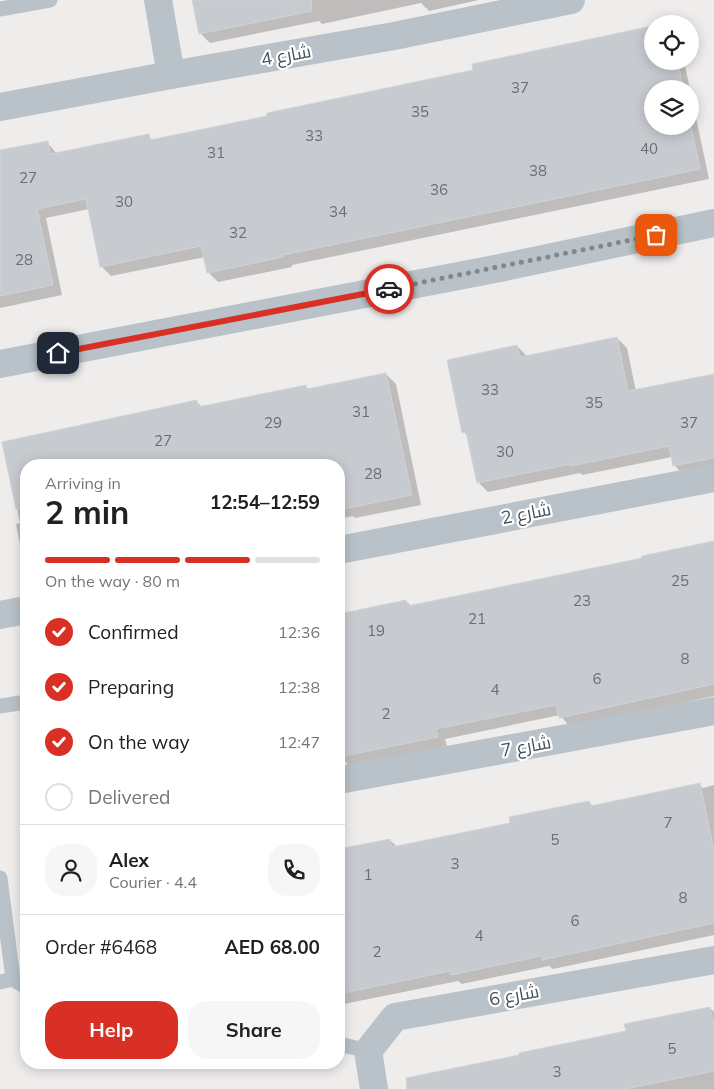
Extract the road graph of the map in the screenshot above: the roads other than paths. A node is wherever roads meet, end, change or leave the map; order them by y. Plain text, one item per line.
1 (50, 0) edge
2 (158, 0) edge
3 (571, 0) edge
4 (0, 9) edge
5 (171, 74) junction
6 (0, 107) edge
7 (714, 223) edge
8 (0, 364) edge
9 (714, 478) edge
10 (345, 549) edge
11 (20, 611) edge
12 (0, 614) edge
13 (20, 703) edge
14 (0, 706) edge
15 (714, 711) edge
16 (345, 779) edge
17 (0, 878) edge
18 (714, 960) edge
19 (6, 980) edge
20 (20, 985) edge
21 (345, 1045) edge
22 (368, 1051) junction
23 (374, 1089) edge

1 - 4 lane
2 - 5 street
3 - 5 street, شارع 4
5 - 6 street, شارع 4
7 - 8 street
9 - 10 street, شارع 2
11 - 12 street
13 - 14 lane
15 - 16 street, شارع 7
17 - 19 lane
18 - 22 street, شارع 6
19 - 20 lane
21 - 22 lane
22 - 23 street

